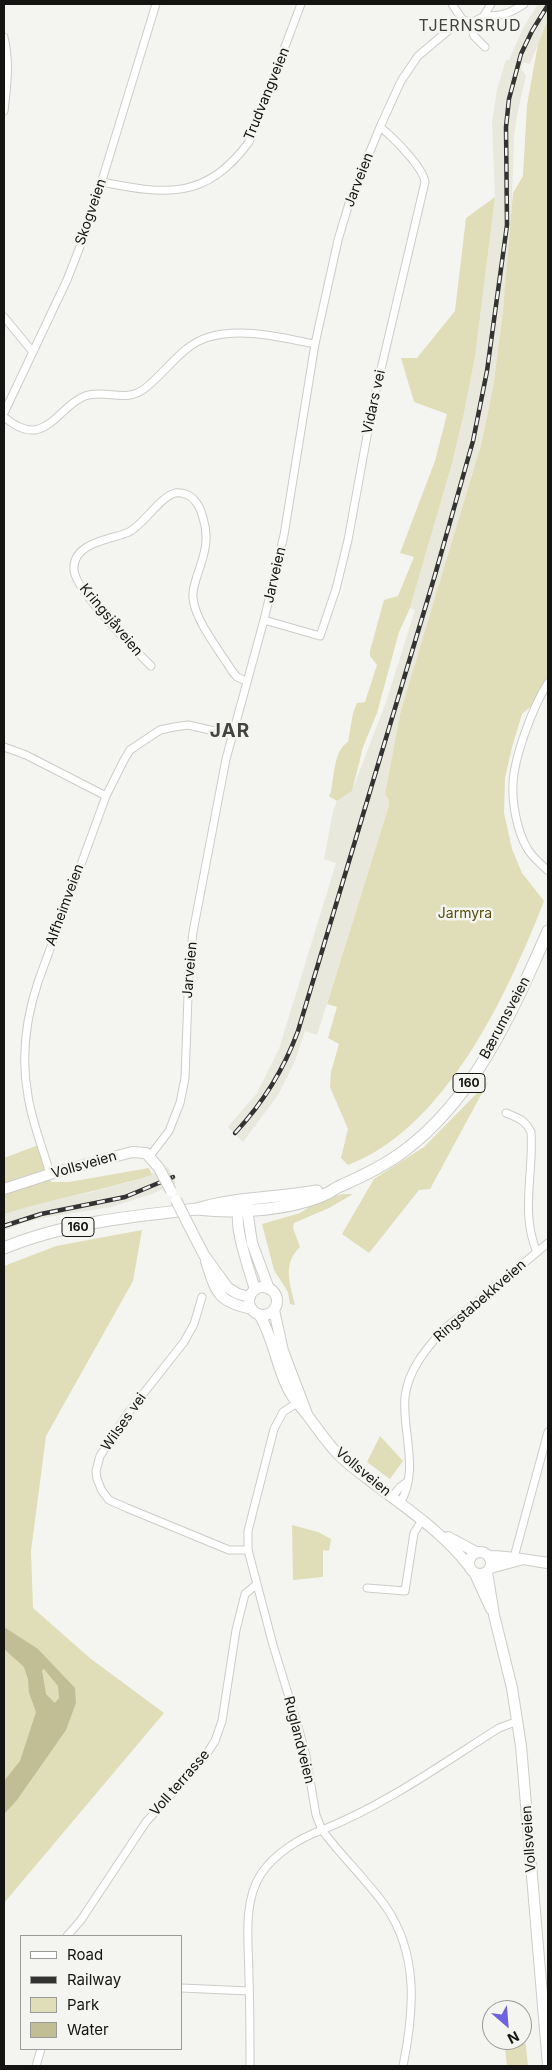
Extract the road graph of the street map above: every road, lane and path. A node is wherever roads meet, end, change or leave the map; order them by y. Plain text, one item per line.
1 (156, 4) edge
2 (301, 4) edge
3 (452, 4) edge
4 (491, 4) edge
5 (524, 4) edge
6 (485, 15) junction
7 (462, 19) junction
8 (471, 23) junction
9 (4, 38) edge
10 (485, 48) dead end
11 (4, 111) edge
12 (380, 127) junction
13 (102, 182) junction
14 (4, 317) edge
15 (315, 344) junction
16 (32, 351) junction
17 (4, 413) edge
18 (4, 417) edge
19 (264, 620) junction
20 (151, 666) dead end
21 (246, 681) junction
22 (548, 683) edge
23 (232, 734) junction
24 (4, 747) edge
25 (106, 796) junction
26 (547, 870) edge
27 (548, 931) edge
28 (506, 1114) dead end
29 (150, 1156) junction
30 (50, 1174) junction
31 (4, 1189) edge
32 (243, 1206) junction
33 (547, 1246) edge
34 (4, 1248) edge
35 (537, 1252) junction
36 (204, 1255) junction
37 (269, 1289) junction
38 (253, 1294) junction
39 (202, 1297) dead end
40 (274, 1310) junction
41 (255, 1312) junction
42 (299, 1401) junction
43 (548, 1432) edge
44 (396, 1500) junction
45 (424, 1522) junction
46 (248, 1550) junction
47 (476, 1552) junction
48 (488, 1556) junction
49 (516, 1559) junction
50 (548, 1563) edge
51 (472, 1569) junction
52 (489, 1570) junction
53 (257, 1584) junction
54 (367, 1588) dead end
55 (494, 1615) junction
56 (518, 1721) junction
57 (322, 1830) junction
58 (68, 1935) edge
59 (182, 1988) edge
60 (249, 1991) junction
61 (41, 2050) edge
62 (36, 2066) edge
63 (250, 2066) edge
64 (402, 2066) edge
65 (548, 2066) edge

1 - 13 street, Skogveien
2 - 13 street, Trudvangveien
3 - 7 street
4 - 6 street
5 - 6 street
6 - 8 street
7 - 8 street
7 - 12 street, Jarveien
8 - 10 street
9 - 11 street
12 - 15 street, Jarveien
12 - 19 street, Vidars vei
13 - 16 street, Skogveien
14 - 16 street
15 - 18 street
15 - 19 street, Jarveien
16 - 17 street, Skogveien
19 - 21 street, Jarveien
20 - 21 street, Kringsjåveien
21 - 23 street, Jarveien
22 - 26 street
23 - 25 street, Alfheimveien
23 - 29 street, Jarveien
24 - 25 street
25 - 30 street, Alfheimveien
27 - 32 main road, Bærumsveien / 160
28 - 35 street
29 - 30 main road, Vollsveien
29 - 36 main road, bridge
30 - 31 main road, Vollsveien
32 - 34 main road, Bærumsveien / 160
32 - 37 main road
32 - 38 main road
33 - 35 street, Ringstabekkveien
35 - 44 street, Ringstabekkveien
36 - 38 main road
36 - 41 main road
37 - 38 main road
37 - 40 main road
38 - 41 main road
39 - 46 street, Wilses vei
40 - 41 main road
40 - 42 main road, Vollsveien
41 - 42 main road, Vollsveien
42 - 44 main road, Vollsveien
42 - 46 street, Ruglandveien
43 - 49 street
44 - 45 main road, Vollsveien
45 - 47 main road, Vollsveien
45 - 51 main road, Vollsveien
45 - 54 street
46 - 53 street, Ruglandveien
47 - 48 main road
47 - 51 main road
48 - 49 main road
48 - 52 main road
49 - 50 main road
49 - 52 main road
51 - 52 main road
51 - 55 main road, Vollsveien
52 - 55 main road, Vollsveien
53 - 57 street, Ruglandveien
53 - 58 street, Voll terrasse
55 - 56 main road, Vollsveien
56 - 57 street
56 - 65 main road, Vollsveien
57 - 60 street
57 - 64 street
59 - 60 street
60 - 63 street
61 - 62 street

